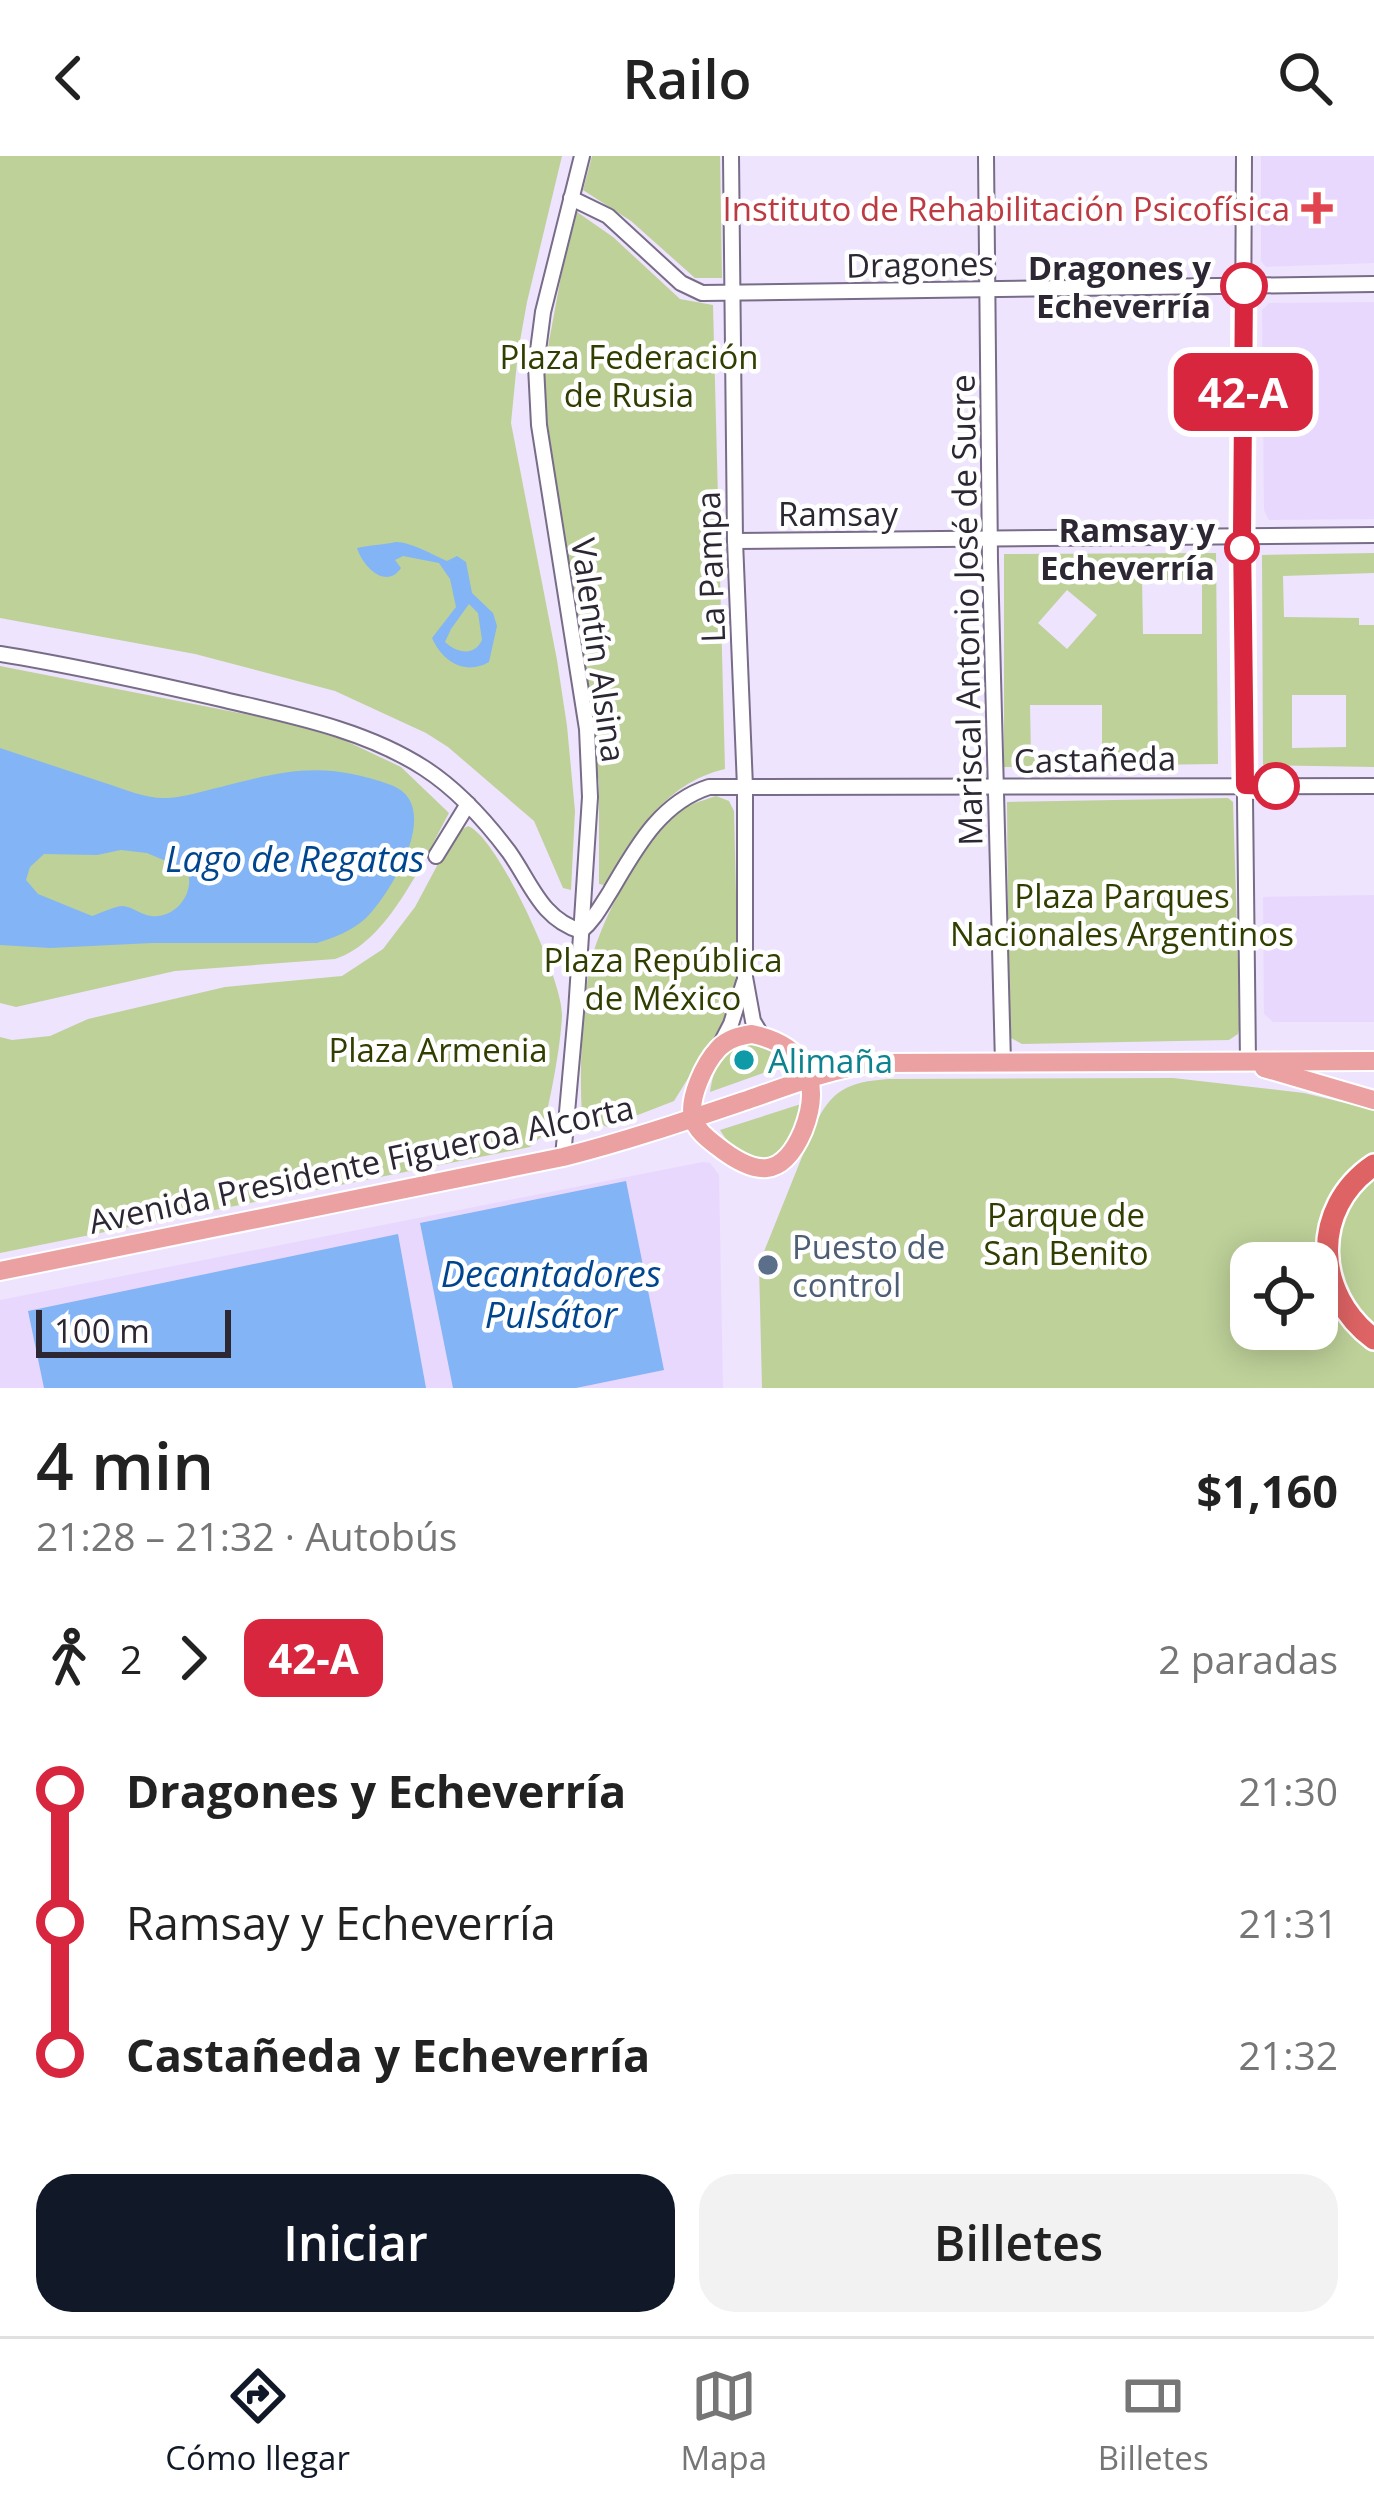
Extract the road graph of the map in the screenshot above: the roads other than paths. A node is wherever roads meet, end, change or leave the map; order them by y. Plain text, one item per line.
1 (582, 156) edge
2 (731, 156) edge
3 (986, 156) edge
4 (1244, 156) edge
5 (571, 198) junction
6 (1374, 284) edge
7 (1244, 286) junction
8 (988, 290) junction
9 (732, 293) junction
10 (1374, 535) edge
11 (1242, 536) junction
12 (991, 538) junction
13 (735, 541) junction
14 (0, 654) edge
15 (1245, 785) junction
16 (745, 787) junction
17 (1374, 787) edge
18 (995, 788) junction
19 (468, 804) junction
20 (436, 856) dead end
21 (580, 931) junction
22 (745, 977) junction
23 (763, 1036) junction
24 (719, 1048) junction
25 (1374, 1061) edge
26 (1248, 1062) junction
27 (1003, 1063) junction
28 (810, 1078) junction
29 (1374, 1100) edge
30 (693, 1119) junction
31 (563, 1157) junction
32 (1374, 1165) edge
33 (0, 1271) edge
34 (1374, 1339) edge

1 - 5 street, Valentín Alsina
2 - 9 street, La Pampa
3 - 8 street, Mariscal Antonio José de Sucre
4 - 7 street
5 - 9 street, Dragones
5 - 21 street, Valentín Alsina
6 - 7 street, Dragones
7 - 8 street, Dragones
7 - 11 street
8 - 9 street, Dragones
8 - 12 street, Mariscal Antonio José de Sucre
9 - 13 street, La Pampa
10 - 11 street, Ramsay
11 - 12 street, Ramsay
11 - 15 street
12 - 13 street, Ramsay
12 - 18 street, Mariscal Antonio José de Sucre
13 - 16 street, La Pampa
14 - 19 street
15 - 17 street, Castañeda
15 - 18 street, Castañeda
15 - 26 street
16 - 18 street, Castañeda
16 - 21 street, Castañeda
16 - 22 street, La Pampa
18 - 27 street, Mariscal Antonio José de Sucre
19 - 20 street
19 - 21 street
21 - 31 street, Valentín Alsina
22 - 23 street, La Pampa
22 - 24 street, La Pampa
23 - 24 main road
23 - 28 main road
24 - 30 main road
25 - 26 main road, Avenida Presidente Figueroa Alcorta
26 - 27 main road, Avenida Presidente Figueroa Alcorta
26 - 29 main road
27 - 28 main road, Avenida Presidente Figueroa Alcorta
28 - 30 main road, Avenida Presidente Figueroa Alcorta
28 - 30 main road
30 - 31 main road, Avenida Presidente Figueroa Alcorta
31 - 33 main road, Avenida Presidente Figueroa Alcorta
32 - 34 highway

